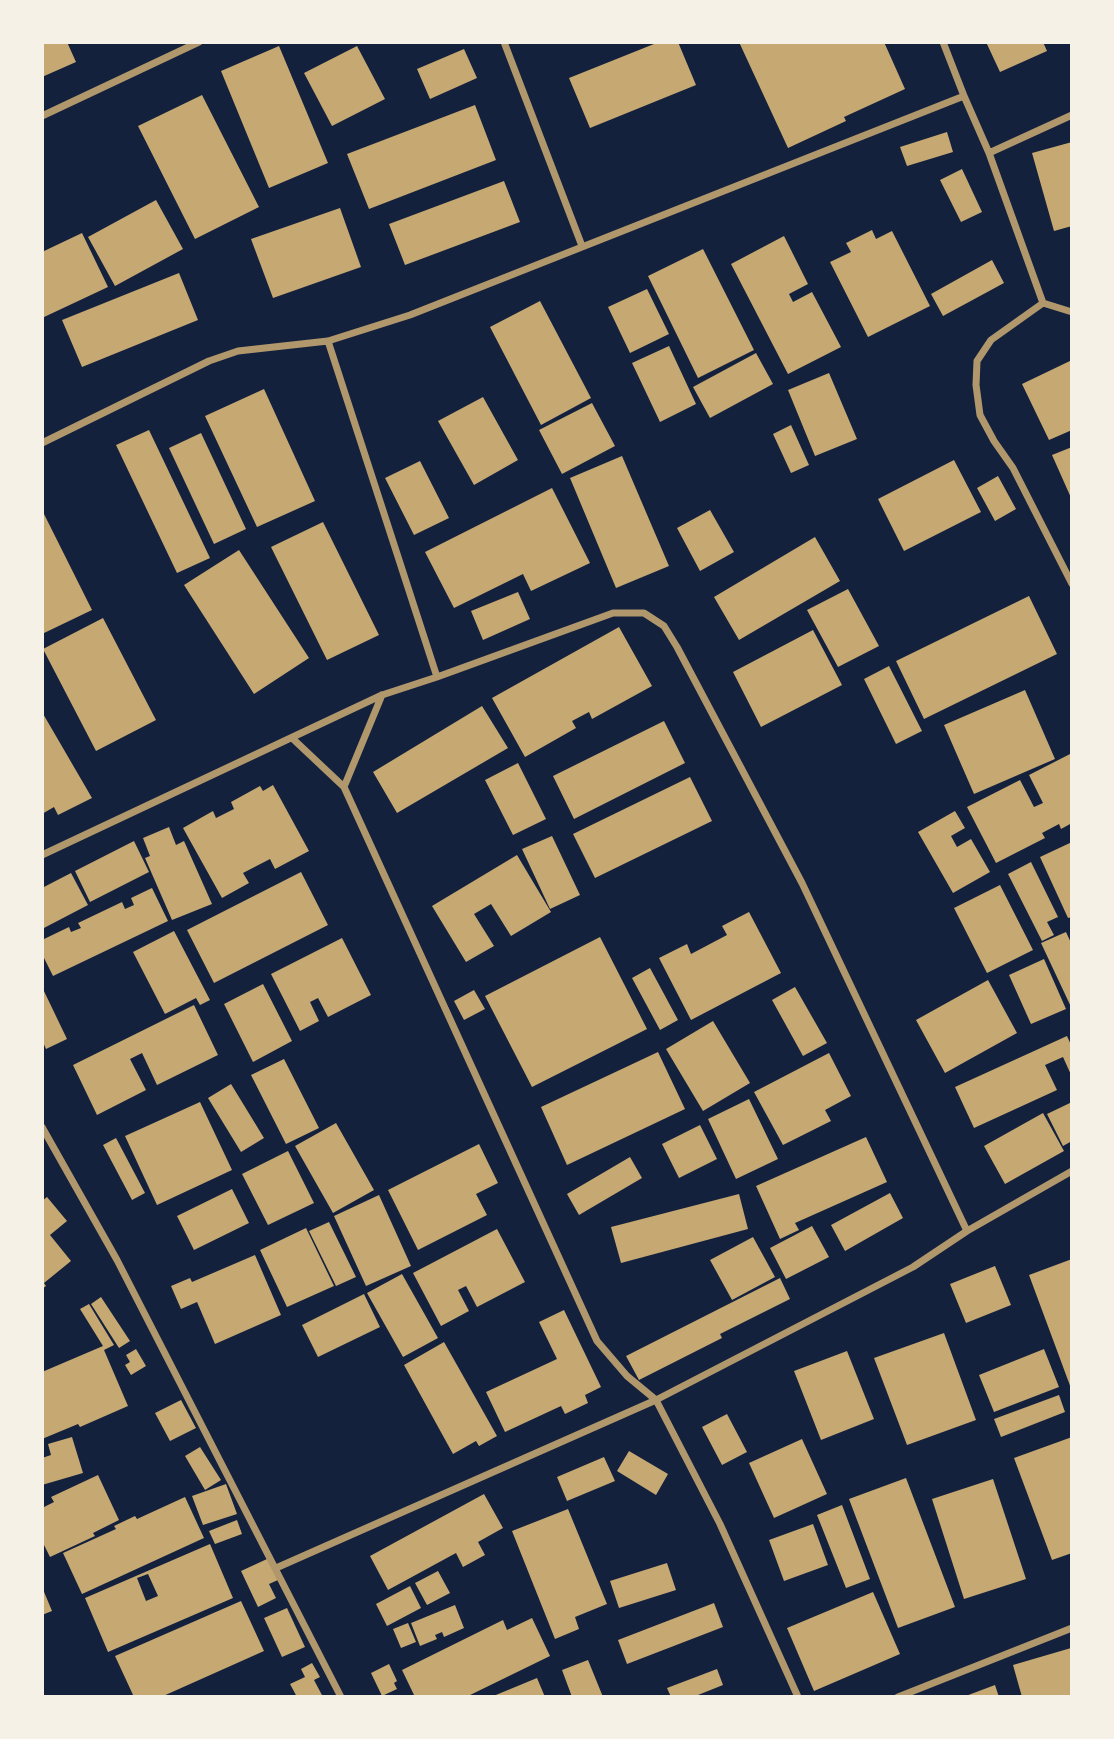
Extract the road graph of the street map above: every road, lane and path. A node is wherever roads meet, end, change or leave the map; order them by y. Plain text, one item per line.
1 (199, 42) edge
2 (504, 42) edge
3 (943, 42) edge
4 (964, 96) junction
5 (1072, 115) edge
6 (42, 116) edge
7 (989, 153) junction
8 (582, 246) junction
9 (1042, 303) junction
10 (1072, 312) edge
11 (328, 341) junction
12 (42, 443) edge
13 (1072, 584) edge
14 (437, 677) junction
15 (382, 695) junction
16 (292, 738) junction
17 (344, 787) junction
18 (42, 855) edge
19 (42, 1127) edge
20 (45, 1139) edge
21 (1072, 1171) edge
22 (967, 1231) junction
23 (656, 1400) junction
24 (276, 1568) junction
25 (1072, 1628) edge
26 (341, 1697) edge
27 (798, 1697) edge
28 (898, 1697) edge

1 - 6 street
2 - 8 street
3 - 4 street
4 - 7 street
4 - 8 street
5 - 7 street
7 - 9 street
8 - 11 street
9 - 10 street
9 - 13 street
11 - 12 street
11 - 14 street
14 - 15 street
14 - 22 street
15 - 16 street
15 - 17 street
16 - 17 street
16 - 18 street
17 - 23 street
19 - 20 street
20 - 24 street
21 - 22 street
22 - 23 street
23 - 24 street
23 - 27 street
24 - 26 street
25 - 28 street

